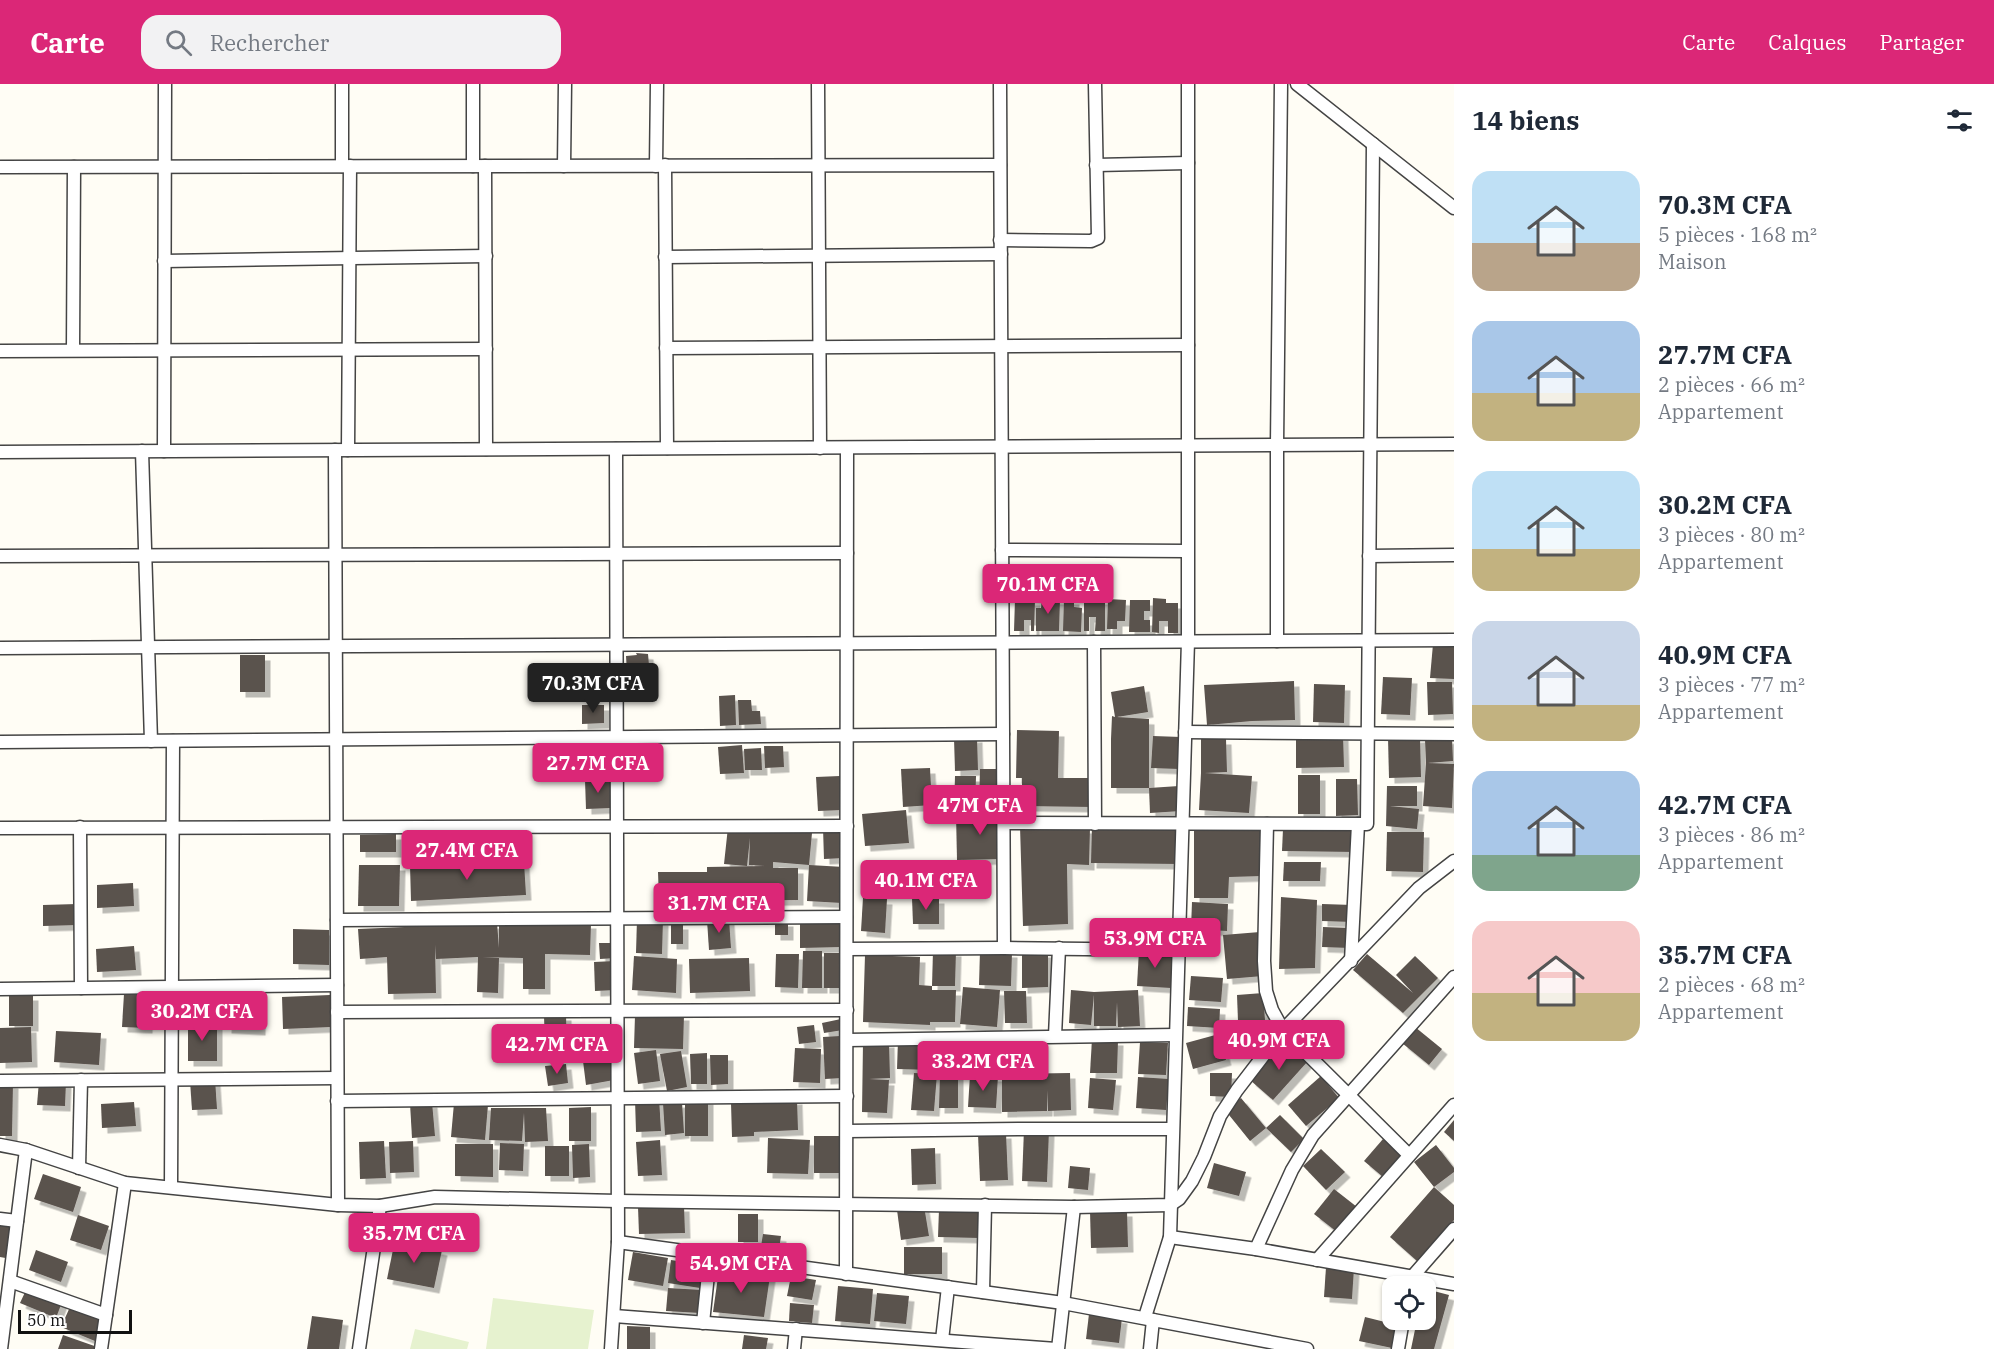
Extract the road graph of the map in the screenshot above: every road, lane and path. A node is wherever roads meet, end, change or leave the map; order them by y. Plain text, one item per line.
1 (165, 84) edge
2 (342, 84) edge
3 (473, 84) edge
4 (565, 84) edge
5 (657, 84) edge
6 (818, 84) edge
7 (1000, 84) edge
8 (1095, 84) edge
9 (1188, 84) edge
10 (1281, 84) edge
11 (1297, 84) edge
12 (1373, 144) junction
13 (1188, 163) junction
14 (819, 165) junction
15 (1000, 165) junction
16 (1096, 165) junction
17 (346, 166) junction
18 (479, 166) junction
19 (564, 166) junction
20 (660, 166) junction
21 (0, 167) edge
22 (74, 167) junction
23 (165, 167) junction
24 (1454, 208) edge
25 (1000, 240) junction
26 (1001, 254) junction
27 (819, 255) junction
28 (486, 256) junction
29 (665, 257) junction
30 (350, 258) junction
31 (164, 261) junction
32 (1188, 345) junction
33 (1001, 346) junction
34 (820, 347) junction
35 (666, 348) junction
36 (486, 349) junction
37 (73, 350) junction
38 (164, 350) junction
39 (349, 350) junction
40 (0, 351) edge
41 (1454, 444) edge
42 (1277, 445) junction
43 (1370, 445) junction
44 (1188, 446) junction
45 (1002, 447) junction
46 (666, 448) junction
47 (820, 448) junction
48 (847, 448) junction
49 (486, 449) junction
50 (616, 449) junction
51 (335, 450) junction
52 (348, 450) junction
53 (142, 451) junction
54 (164, 451) junction
55 (0, 452) edge
56 (1002, 550) junction
57 (1187, 551) junction
58 (846, 553) junction
59 (616, 554) junction
60 (146, 555) junction
61 (335, 555) junction
62 (1454, 555) edge
63 (0, 556) edge
64 (1369, 556) junction
65 (1369, 640) junction
66 (1454, 640) edge
67 (1188, 641) junction
68 (1277, 641) junction
69 (1003, 642) junction
70 (1094, 642) junction
71 (846, 643) junction
72 (616, 644) junction
73 (336, 646) junction
74 (148, 647) junction
75 (0, 648) edge
76 (1185, 732) junction
77 (1368, 733) junction
78 (1003, 734) junction
79 (1454, 734) edge
80 (847, 735) junction
81 (617, 737) junction
82 (336, 740) junction
83 (151, 741) junction
84 (173, 741) junction
85 (0, 742) edge
86 (1004, 823) junction
87 (1095, 824) junction
88 (1182, 824) junction
89 (1267, 824) junction
90 (1358, 824) junction
91 (846, 826) junction
92 (173, 827) junction
93 (336, 827) junction
94 (617, 827) junction
95 (0, 828) edge
96 (80, 828) junction
97 (1454, 861) edge
98 (846, 917) junction
99 (617, 918) junction
100 (337, 920) junction
101 (1004, 948) junction
102 (1059, 948) junction
103 (847, 949) junction
104 (1178, 950) junction
105 (1351, 961) junction
106 (1454, 977) edge
107 (337, 985) junction
108 (172, 987) junction
109 (81, 988) junction
110 (0, 989) edge
111 (846, 1010) junction
112 (617, 1011) junction
113 (337, 1012) junction
114 (1283, 1030) junction
115 (1175, 1035) junction
116 (1055, 1036) junction
117 (847, 1040) junction
118 (337, 1078) junction
119 (171, 1079) junction
120 (81, 1080) junction
121 (0, 1081) edge
122 (1348, 1095) junction
123 (847, 1096) junction
124 (617, 1097) junction
125 (337, 1101) junction
126 (1454, 1105) edge
127 (1172, 1129) junction
128 (847, 1131) junction
129 (0, 1145) edge
130 (26, 1150) junction
131 (1409, 1155) junction
132 (80, 1168) junction
133 (125, 1183) junction
134 (171, 1187) junction
135 (618, 1201) junction
136 (846, 1204) junction
137 (338, 1205) junction
138 (985, 1205) junction
139 (1170, 1205) junction
140 (380, 1206) junction
141 (1074, 1207) junction
142 (0, 1219) edge
143 (17, 1221) junction
144 (1454, 1229) edge
145 (1170, 1237) junction
146 (618, 1242) junction
147 (1256, 1249) junction
148 (710, 1255) junction
149 (1317, 1260) junction
150 (846, 1274) junction
151 (1385, 1276) edge
152 (1416, 1276) edge
153 (10, 1281) junction
154 (1436, 1283) edge
155 (1454, 1284) edge
156 (948, 1287) junction
157 (983, 1292) junction
158 (1064, 1303) junction
159 (3, 1308) edge
160 (106, 1315) junction
161 (614, 1316) junction
162 (1149, 1319) junction
163 (703, 1323) junction
164 (796, 1329) junction
165 (1402, 1330) edge
166 (942, 1340) junction
167 (1, 1349) edge
168 (101, 1349) edge
169 (359, 1349) edge
170 (611, 1349) edge
171 (794, 1349) edge
172 (1057, 1349) edge
173 (1150, 1349) edge
174 (1307, 1349) edge
175 (1398, 1349) edge

1 - 23 street
2 - 17 street
3 - 18 street
4 - 19 street
5 - 20 street
6 - 14 street
7 - 15 street
8 - 16 street
9 - 13 street
10 - 42 street
11 - 12 street
12 - 24 street
12 - 43 street
13 - 16 street
13 - 32 street
14 - 15 street
14 - 20 street
14 - 27 street
15 - 25 street
16 - 25 street
17 - 18 street
17 - 23 street
17 - 30 street
18 - 19 street
18 - 28 street
19 - 20 street
20 - 29 street
21 - 22 street
22 - 23 street
22 - 37 street
23 - 31 street
25 - 26 street
26 - 27 street
26 - 33 street
27 - 29 street
27 - 34 street
28 - 30 street
28 - 36 street
29 - 35 street
30 - 31 street
30 - 39 street
31 - 38 street
32 - 33 street
32 - 44 street
33 - 34 street
33 - 45 street
34 - 35 street
34 - 47 street
35 - 46 street
36 - 39 street
36 - 49 street
37 - 38 street
37 - 40 street
38 - 39 street
38 - 54 street
39 - 52 street
41 - 43 street
42 - 43 street
42 - 44 street
42 - 68 street
43 - 64 street
44 - 45 street
44 - 57 street
45 - 48 street
45 - 56 street
46 - 47 street
46 - 50 street
47 - 48 street
48 - 58 street
49 - 50 street
49 - 52 street
50 - 59 street
51 - 52 street
51 - 54 street
51 - 61 street
53 - 54 street
53 - 55 street
53 - 60 street
56 - 57 street
56 - 69 street
57 - 67 street
58 - 59 street
58 - 71 street
59 - 61 street
59 - 72 street
60 - 61 street
60 - 63 street
60 - 74 street
61 - 73 street
62 - 64 street
64 - 65 street
65 - 66 street
65 - 68 street
65 - 77 street
67 - 68 street
67 - 70 street
67 - 76 street
69 - 70 street
69 - 71 street
69 - 78 street
70 - 87 street
71 - 72 street
71 - 80 street
72 - 73 street
72 - 81 street
73 - 74 street
73 - 82 street
74 - 75 street
74 - 83 street
76 - 77 street
76 - 88 street
77 - 79 street
77 - 90 street
78 - 80 street
78 - 86 street
80 - 81 street
80 - 91 street
81 - 82 street
81 - 94 street
82 - 84 street
82 - 93 street
83 - 84 street
83 - 85 street
84 - 92 street
86 - 87 street
86 - 101 street
87 - 88 street
88 - 89 street
88 - 104 street
89 - 90 street
89 - 114 street
90 - 105 street
91 - 94 street
91 - 98 street
92 - 93 street
92 - 96 street
92 - 108 street
93 - 94 street
93 - 100 street
94 - 99 street
95 - 96 street
96 - 109 street
97 - 105 street
98 - 99 street
98 - 103 street
99 - 100 street
99 - 112 street
100 - 107 street
101 - 102 street
101 - 103 street
102 - 104 street
102 - 116 street
103 - 111 street
104 - 115 street
105 - 114 street
106 - 122 street
107 - 108 street
107 - 113 street
108 - 109 street
108 - 119 street
109 - 110 street
111 - 112 street
111 - 117 street
112 - 113 street
112 - 124 street
113 - 118 street
114 - 122 street
114 - 139 street
115 - 116 street
115 - 127 street
116 - 117 street
117 - 123 street
118 - 119 street
118 - 125 street
119 - 120 street
119 - 134 street
120 - 121 street
120 - 132 street
122 - 131 street
122 - 147 street
123 - 124 street
123 - 128 street
124 - 125 street
124 - 135 street
125 - 137 street
126 - 131 street
127 - 128 street
127 - 139 street
128 - 136 street
129 - 130 street
130 - 132 street
130 - 143 street
131 - 149 street
132 - 133 street
133 - 134 street
133 - 160 street
134 - 137 street
135 - 136 street
135 - 140 street
135 - 146 street
136 - 138 street
136 - 150 street
137 - 140 street
138 - 141 street
138 - 157 street
139 - 141 street
139 - 145 street
140 - 169 street
141 - 158 street
142 - 143 street
143 - 153 street
144 - 152 street
145 - 147 street
145 - 162 street
146 - 148 street
146 - 161 street
147 - 149 street
148 - 150 street
148 - 163 street
149 - 151 street
150 - 156 street
153 - 159 street
153 - 160 street
154 - 155 street
156 - 157 street
156 - 166 street
157 - 158 street
158 - 162 street
158 - 172 street
159 - 167 street
160 - 168 street
161 - 163 street
161 - 170 street
162 - 173 street
162 - 174 street
163 - 164 street
164 - 166 street
164 - 171 street
165 - 175 street
166 - 172 street

